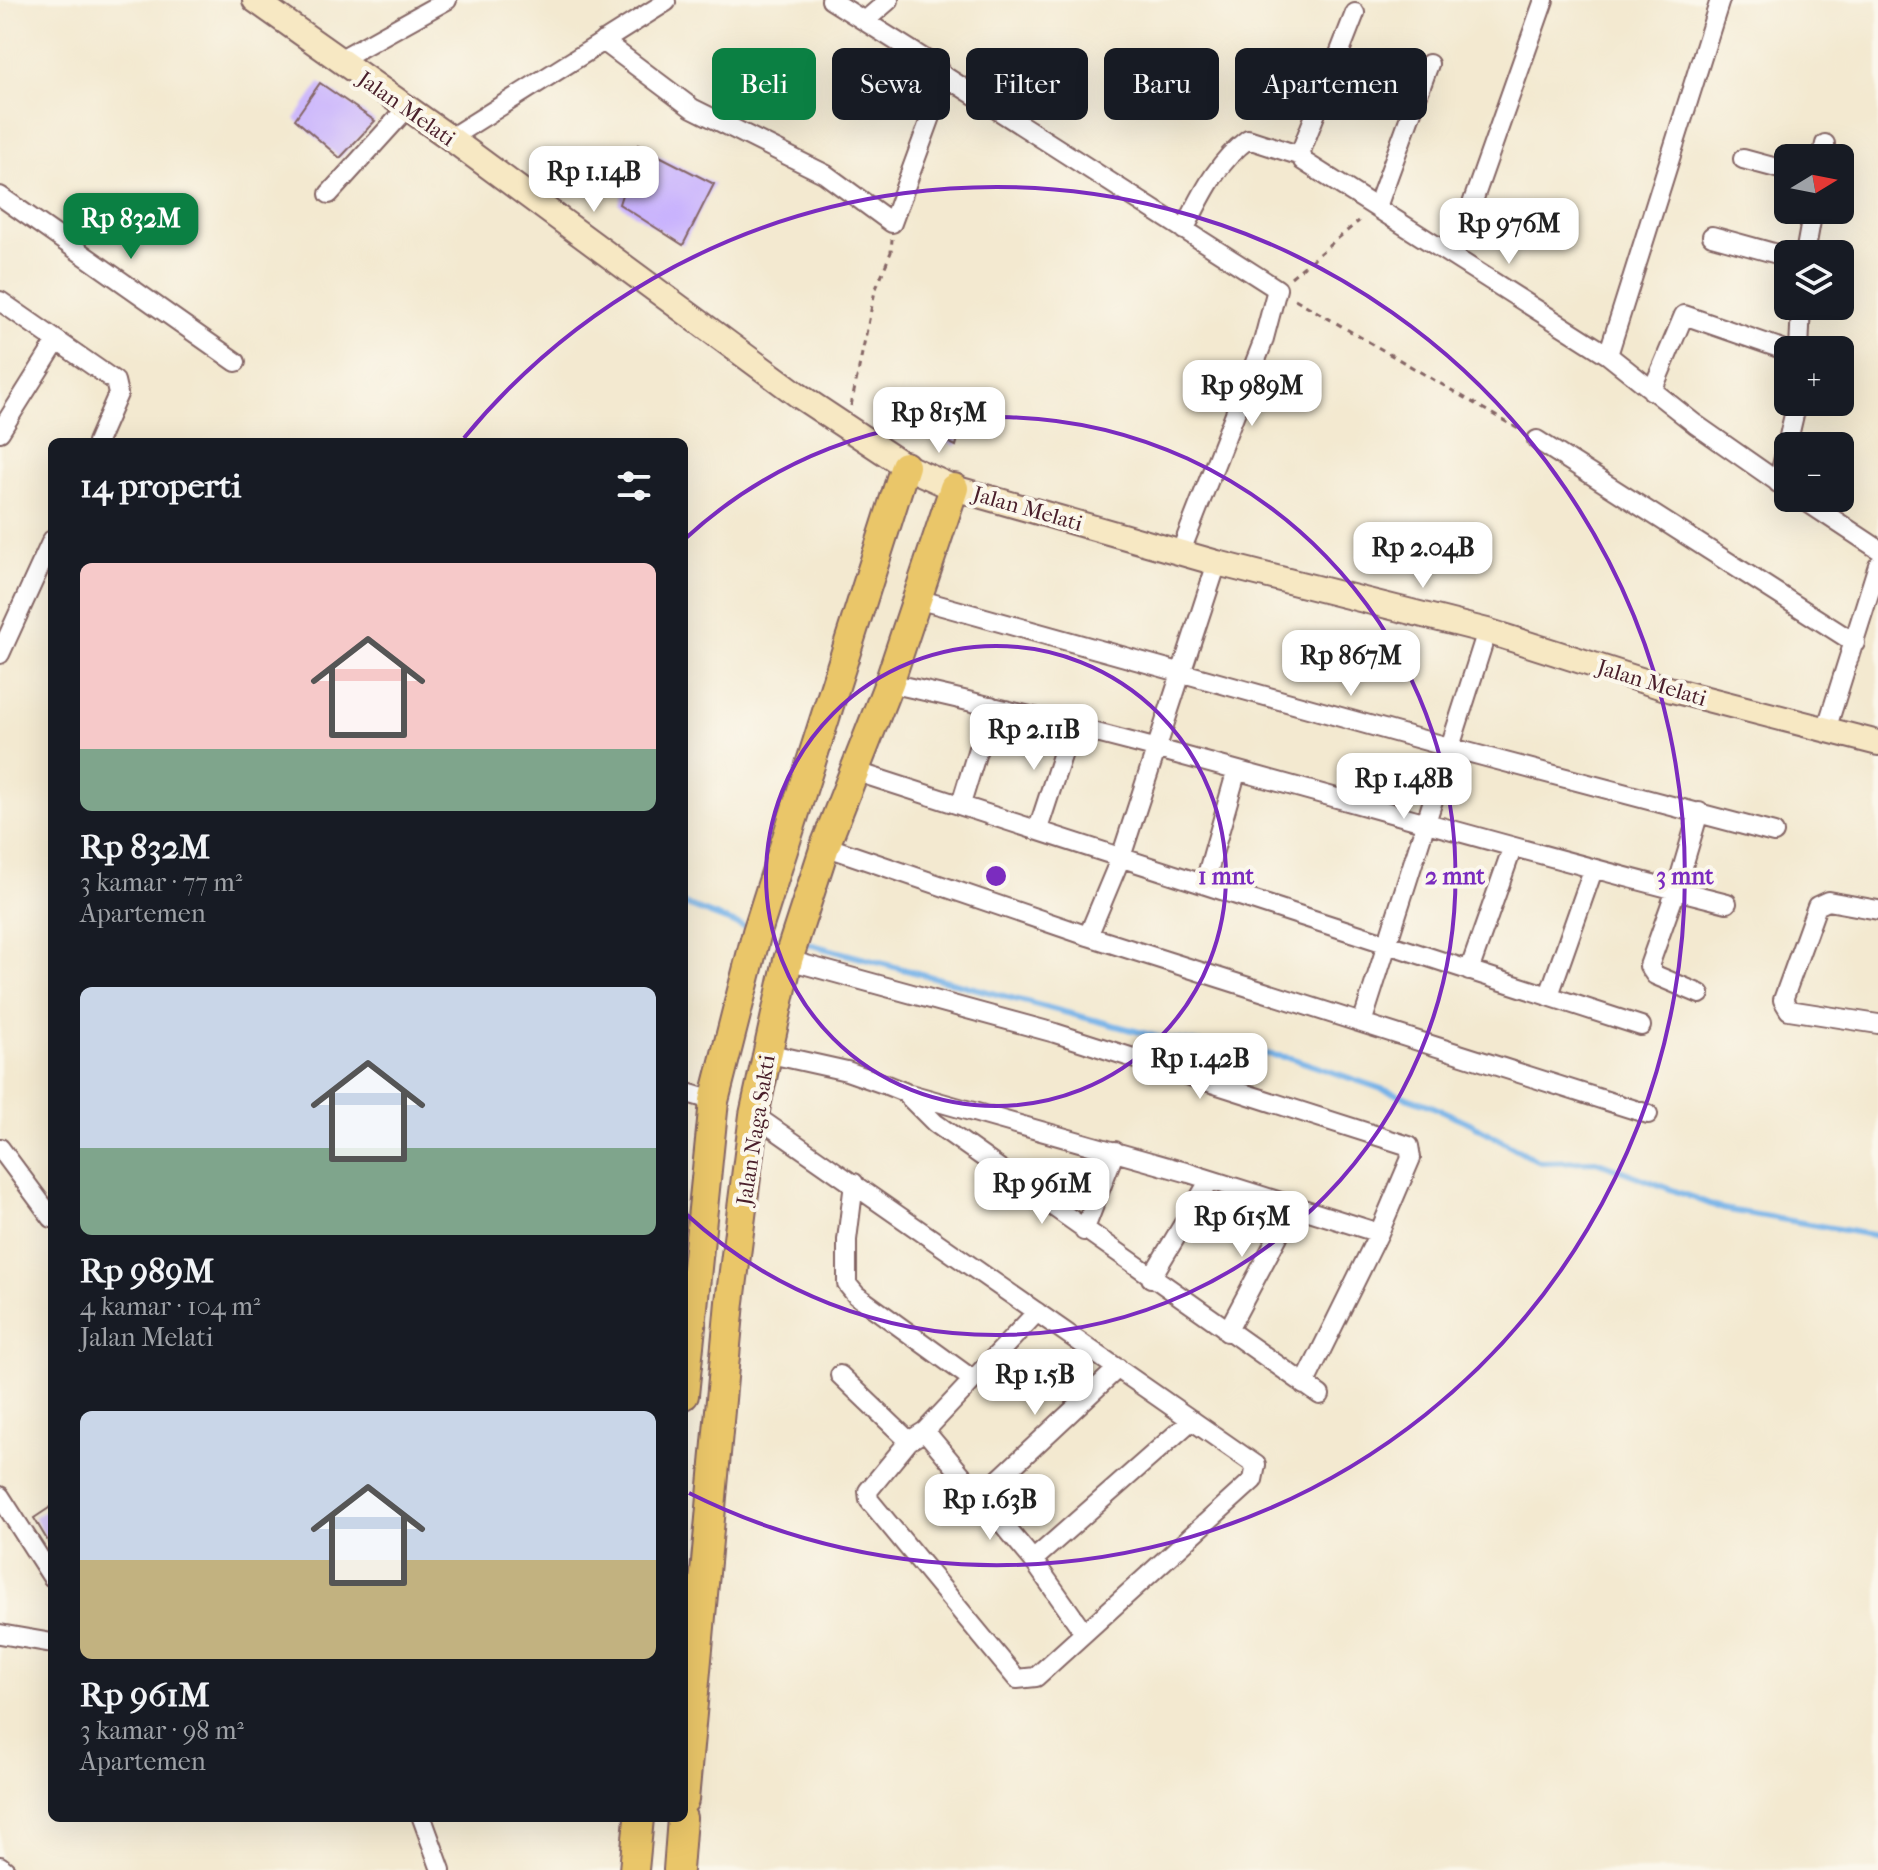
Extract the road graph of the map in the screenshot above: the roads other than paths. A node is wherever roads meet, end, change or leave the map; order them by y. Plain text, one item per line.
1 (255, 0) edge
2 (447, 0) edge
3 (831, 0) edge
4 (889, 0) edge
5 (1544, 0) edge
6 (1720, 0) edge
7 (666, 2) edge
8 (1355, 13) dead end
9 (866, 20) junction
10 (603, 41) junction
11 (909, 48) edge
12 (339, 60) junction
13 (1429, 64) dead end
14 (950, 80) edge
15 (407, 108) junction
16 (930, 120) edge
17 (450, 138) junction
18 (1301, 156) junction
19 (1743, 159) dead end
20 (1774, 167) edge
21 (329, 194) dead end
22 (0, 196) edge
23 (1377, 207) junction
24 (1184, 230) junction
25 (1712, 236) dead end
26 (1774, 253) edge
27 (1454, 255) junction
28 (0, 301) edge
29 (57, 341) junction
30 (1774, 346) edge
31 (1608, 355) junction
32 (236, 362) dead end
33 (1652, 391) junction
34 (0, 432) edge
35 (99, 438) edge
36 (1537, 440) road end
37 (905, 466) junction
38 (1774, 479) edge
39 (954, 488) junction
40 (1822, 512) edge
41 (48, 547) edge
42 (1878, 549) edge
43 (1181, 551) junction
44 (1217, 563) junction
45 (1878, 565) edge
46 (917, 599) junction
47 (8, 615) edge
48 (1487, 631) junction
49 (1855, 643) junction
50 (0, 654) edge
51 (1180, 671) junction
52 (889, 683) junction
53 (991, 706) junction
54 (1071, 728) junction
55 (1826, 730) junction
56 (1878, 743) edge
57 (1452, 748) junction
58 (1157, 751) junction
59 (854, 771) junction
60 (1236, 773) junction
61 (961, 804) junction
62 (1699, 812) junction
63 (1425, 822) junction
64 (1038, 829) junction
65 (1774, 833) dead end
66 (825, 846) junction
67 (1512, 849) junction
68 (1121, 857) junction
69 (1593, 870) junction
70 (1205, 882) junction
71 (1676, 890) junction
72 (1727, 903) dead end
73 (1878, 910) edge
74 (1088, 936) junction
75 (1386, 946) junction
76 (788, 960) junction
77 (1469, 971) junction
78 (1700, 994) dead end
79 (1549, 995) junction
80 (1362, 1023) junction
81 (1878, 1024) edge
82 (1641, 1026) dead end
83 (766, 1053) junction
84 (904, 1092) junction
85 (688, 1093) edge
86 (714, 1101) junction
87 (1648, 1114) dead end
88 (754, 1115) junction
89 (0, 1148) edge
90 (1115, 1151) junction
91 (1210, 1180) junction
92 (854, 1183) junction
93 (1294, 1206) junction
94 (48, 1213) edge
95 (1084, 1231) junction
96 (1379, 1233) junction
97 (1151, 1278) junction
98 (1037, 1312) junction
99 (1227, 1332) junction
100 (688, 1356) edge
101 (1118, 1368) junction
102 (840, 1375) dead end
103 (972, 1379) junction
104 (1304, 1385) junction
105 (1320, 1395) dead end
106 (1192, 1420) junction
107 (917, 1436) junction
108 (0, 1496) edge
109 (980, 1497) junction
110 (1033, 1560) junction
111 (48, 1571) edge
112 (1083, 1631) junction
113 (0, 1634) edge
114 (48, 1642) edge
115 (690, 1680) edge
116 (688, 1720) edge
117 (423, 1822) edge
118 (639, 1822) edge
119 (682, 1822) edge
120 (0, 1866) edge
121 (5, 1870) edge
122 (441, 1870) edge
123 (634, 1870) edge
124 (678, 1870) edge

1 - 12 main road, Jalan Melati
2 - 12 street
3 - 9 street
4 - 9 street
5 - 27 street
6 - 31 street
7 - 10 street
8 - 18 street
9 - 11 street
10 - 16 street
10 - 17 street
12 - 15 main road, Jalan Melati
13 - 23 street
14 - 24 street
15 - 17 main road, Jalan Melati
15 - 21 street
17 - 37 main road, Jalan Melati
18 - 23 street
18 - 24 street
19 - 20 street
22 - 32 street
23 - 27 street
24 - 43 street
25 - 26 street
27 - 31 street
28 - 29 street
29 - 34 street
29 - 35 street
30 - 33 street
31 - 33 street
33 - 38 street
36 - 49 street
37 - 39 main road, Jalan Melati
37 - 86 main road, Jalan Naga Sakti
39 - 43 main road, Jalan Melati
39 - 46 main road, Jalan Naga Sakti
40 - 42 street
41 - 47 street
43 - 44 main road, Jalan Melati
44 - 48 main road, Jalan Melati
44 - 51 street
45 - 49 street
46 - 51 street
46 - 52 main road, Jalan Naga Sakti
47 - 50 street
48 - 55 main road, Jalan Melati
48 - 57 street
49 - 55 street
51 - 57 street
51 - 58 street
52 - 53 street
52 - 59 main road, Jalan Naga Sakti
53 - 54 street
53 - 61 street
54 - 58 street
54 - 64 street
55 - 56 main road, Jalan Melati
57 - 62 street
57 - 63 street
58 - 60 street
58 - 68 street
59 - 61 street
59 - 66 main road, Jalan Naga Sakti
60 - 63 street
60 - 70 street
61 - 64 street
62 - 65 street
62 - 71 street
63 - 67 street
63 - 75 street
64 - 68 street
66 - 74 street
66 - 76 main road, Jalan Naga Sakti
67 - 69 street
67 - 77 street
68 - 70 street
68 - 74 street
69 - 71 street
69 - 79 street
70 - 75 street
71 - 72 street
71 - 78 street
73 - 81 street
74 - 80 street
75 - 77 street
75 - 80 street
76 - 83 main road, Jalan Naga Sakti
76 - 96 street
77 - 79 street
79 - 82 street
80 - 87 street
83 - 84 street
83 - 88 main road, Jalan Naga Sakti
84 - 90 street
84 - 95 street
85 - 86 street
86 - 100 main road, Jalan Naga Sakti
88 - 92 street
88 - 115 main road, Jalan Naga Sakti
89 - 94 street
90 - 91 street
90 - 95 street
91 - 93 street
91 - 97 street
92 - 98 street
92 - 103 street
93 - 96 street
93 - 99 street
95 - 97 street
96 - 104 street
97 - 99 street
98 - 101 street
98 - 103 street
99 - 104 street
101 - 106 street
101 - 109 street
102 - 107 street
103 - 107 street
104 - 105 street
106 - 110 street
106 - 112 street
107 - 109 street
107 - 112 street
108 - 111 street
109 - 110 street
110 - 112 street
113 - 114 street
115 - 116 main road, Jalan Naga Sakti
117 - 122 street
118 - 123 main road
119 - 124 main road
120 - 121 street

